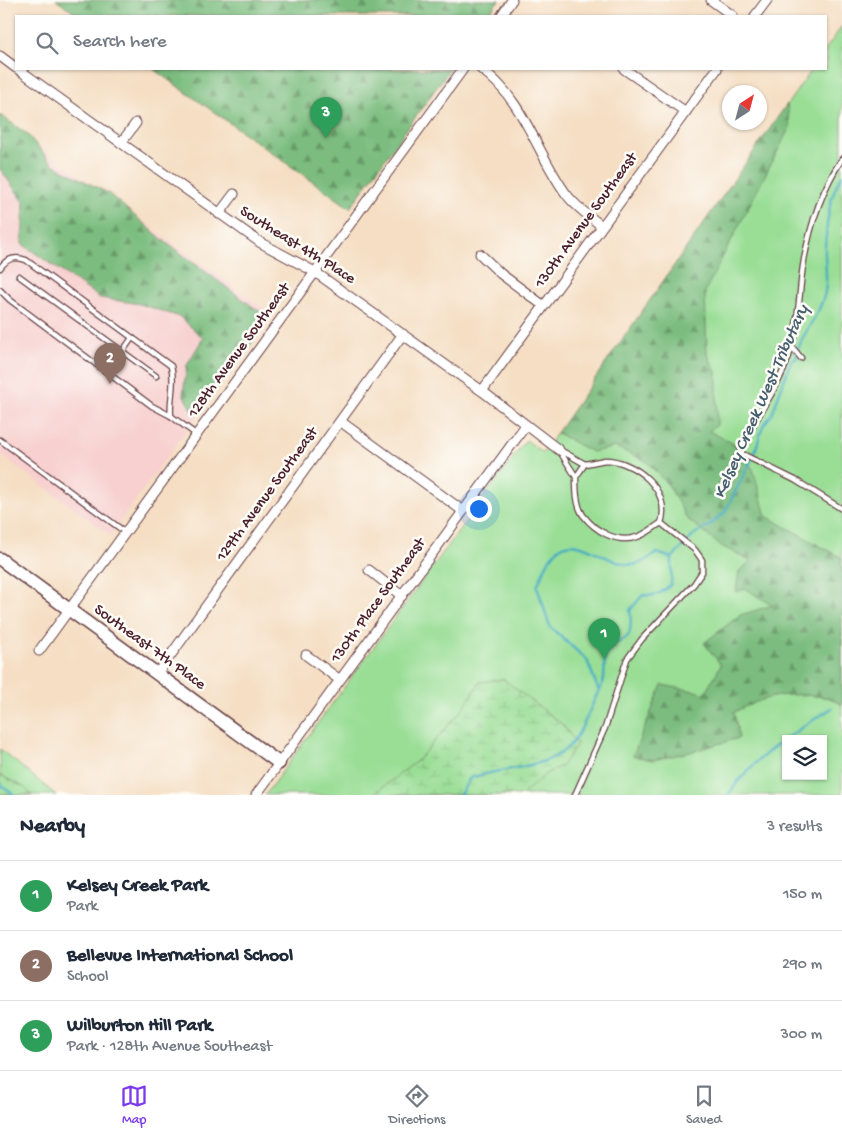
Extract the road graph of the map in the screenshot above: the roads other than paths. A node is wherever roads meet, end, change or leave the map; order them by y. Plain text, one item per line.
1 (512, 0) edge
2 (711, 0) edge
3 (767, 0) edge
4 (502, 15) edge
5 (732, 15) edge
6 (757, 15) edge
7 (0, 56) edge
8 (15, 67) edge
9 (463, 70) edge
10 (482, 70) edge
11 (625, 70) edge
12 (716, 70) edge
13 (28, 72) edge
14 (686, 112) junction
15 (136, 123) dead end
16 (121, 143) junction
17 (842, 159) edge
18 (234, 194) dead end
19 (219, 214) junction
20 (602, 226) junction
21 (480, 254) dead end
22 (0, 268) edge
23 (316, 272) junction
24 (19, 276) dead end
25 (0, 290) edge
26 (544, 306) junction
27 (403, 334) junction
28 (132, 338) junction
29 (792, 346) junction
30 (122, 352) junction
31 (801, 358) dead end
32 (108, 372) junction
33 (156, 376) dead end
34 (482, 391) junction
35 (171, 416) junction
36 (340, 421) junction
37 (526, 425) junction
38 (197, 435) junction
39 (0, 440) edge
40 (559, 450) junction
41 (585, 464) junction
42 (576, 477) junction
43 (842, 509) edge
44 (463, 511) junction
45 (661, 523) junction
46 (126, 533) junction
47 (0, 559) edge
48 (368, 570) dead end
49 (402, 596) junction
50 (69, 610) junction
51 (39, 651) dead end
52 (306, 655) dead end
53 (157, 674) junction
54 (340, 680) junction
55 (279, 763) junction
56 (256, 795) edge
57 (575, 795) edge

1 - 4 street
2 - 5 street
3 - 6 street
7 - 8 street, Southeast 4th Place
9 - 23 street, 128th Avenue Southeast
10 - 20 street
11 - 14 street
12 - 14 street, 130th Avenue Southeast
13 - 16 street, Southeast 4th Place
14 - 20 street, 130th Avenue Southeast
15 - 16 street
16 - 19 street, Southeast 4th Place
17 - 29 lane
18 - 19 street
19 - 23 street, Southeast 4th Place
20 - 26 street, 130th Avenue Southeast
21 - 26 street
22 - 28 lane
23 - 27 street, Southeast 4th Place
23 - 38 street, 128th Avenue Southeast
24 - 30 lane
25 - 32 lane
26 - 34 street, 130th Avenue Southeast
27 - 34 street, Southeast 4th Place
27 - 36 street, 129th Avenue Southeast
28 - 30 lane
28 - 35 lane
29 - 31 lane
29 - 43 lane
30 - 32 lane
30 - 33 lane
32 - 35 lane
34 - 37 street, Southeast 4th Place
35 - 38 lane
36 - 44 street
36 - 53 street, 129th Avenue Southeast
37 - 40 street, Southeast 4th Place
37 - 44 street, 130th Place Southeast
38 - 46 street, 128th Avenue Southeast
39 - 46 lane
40 - 41 lane
40 - 42 lane
41 - 42 lane
41 - 45 lane
42 - 45 lane
44 - 49 street, 130th Place Southeast
45 - 57 lane
46 - 50 street, 128th Avenue Southeast
47 - 50 street, Southeast 7th Place
48 - 49 street
49 - 54 street, 130th Place Southeast
50 - 51 street, 128th Avenue Southeast
50 - 53 street, Southeast 7th Place
52 - 54 street
53 - 55 street, Southeast 7th Place
54 - 55 street, 130th Place Southeast
55 - 56 street, 130th Place Southeast

